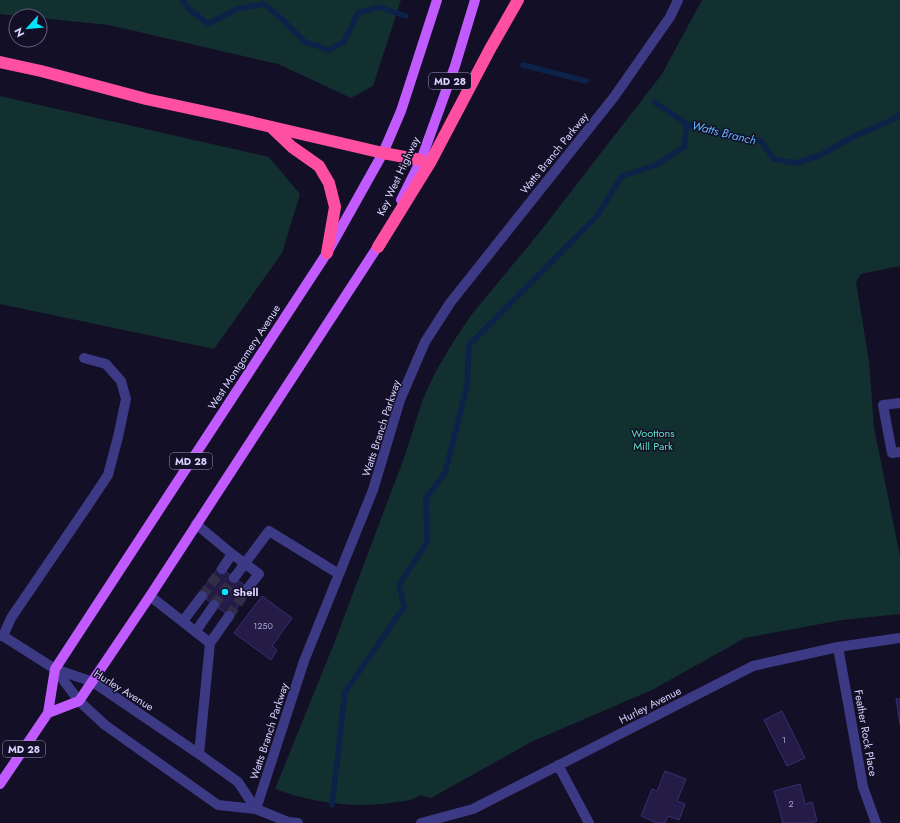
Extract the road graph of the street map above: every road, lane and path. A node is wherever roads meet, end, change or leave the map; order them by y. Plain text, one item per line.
1 (437, 0) edge
2 (475, 0) edge
3 (518, 0) edge
4 (678, 0) edge
5 (0, 62) edge
6 (270, 127) junction
7 (383, 153) junction
8 (421, 160) junction
9 (378, 247) junction
10 (327, 253) junction
11 (84, 358) dead end
12 (900, 403) edge
13 (900, 452) edge
14 (196, 524) junction
15 (232, 554) junction
16 (245, 564) junction
17 (222, 569) tunnel mouth
18 (339, 574) junction
19 (234, 578) tunnel mouth
20 (248, 588) tunnel mouth
21 (150, 596) junction
22 (202, 596) tunnel mouth
23 (214, 605) tunnel mouth
24 (229, 616) tunnel mouth
25 (183, 621) junction
26 (196, 631) junction
27 (1, 636) edge
28 (900, 638) edge
29 (210, 643) junction
30 (838, 647) junction
31 (55, 669) junction
32 (93, 682) junction
33 (79, 701) junction
34 (48, 713) junction
35 (199, 754) junction
36 (558, 765) junction
37 (0, 784) edge
38 (256, 809) junction
39 (425, 822) edge
40 (298, 823) edge
41 (589, 823) edge
42 (876, 823) edge

1 - 7 main road, West Montgomery Avenue / MD 28
2 - 8 main road, Key West Highway / MD 28
3 - 9 highway
4 - 18 street, Watts Branch Parkway
5 - 6 highway
6 - 7 highway
6 - 10 highway
7 - 8 highway
7 - 10 main road, West Montgomery Avenue / MD 28
8 - 9 main road, Key West Highway / MD 28
9 - 14 main road, MD 28
10 - 31 main road, West Montgomery Avenue / MD 28
11 - 27 street
12 - 13 street
14 - 15 street
14 - 21 main road, MD 28
15 - 16 street
15 - 17 street
16 - 18 street
16 - 19 street
16 - 20 street
18 - 38 street, Watts Branch Parkway
21 - 25 street
21 - 32 main road, MD 28
22 - 25 street
23 - 26 street
24 - 29 street
25 - 26 street
26 - 29 street
27 - 31 street
28 - 30 street, Hurley Avenue
29 - 35 street
30 - 36 street, Hurley Avenue
30 - 42 street, Feather Rock Place
31 - 32 street, Hurley Avenue
31 - 33 street
31 - 34 main road, West Montgomery Avenue / MD 28
32 - 33 main road, MD 28
32 - 35 street, Hurley Avenue
33 - 34 main road
33 - 38 street
34 - 37 main road, West Montgomery Avenue / MD 28
35 - 38 street, Hurley Avenue
36 - 39 street, Hurley Avenue
36 - 41 street
38 - 40 street

